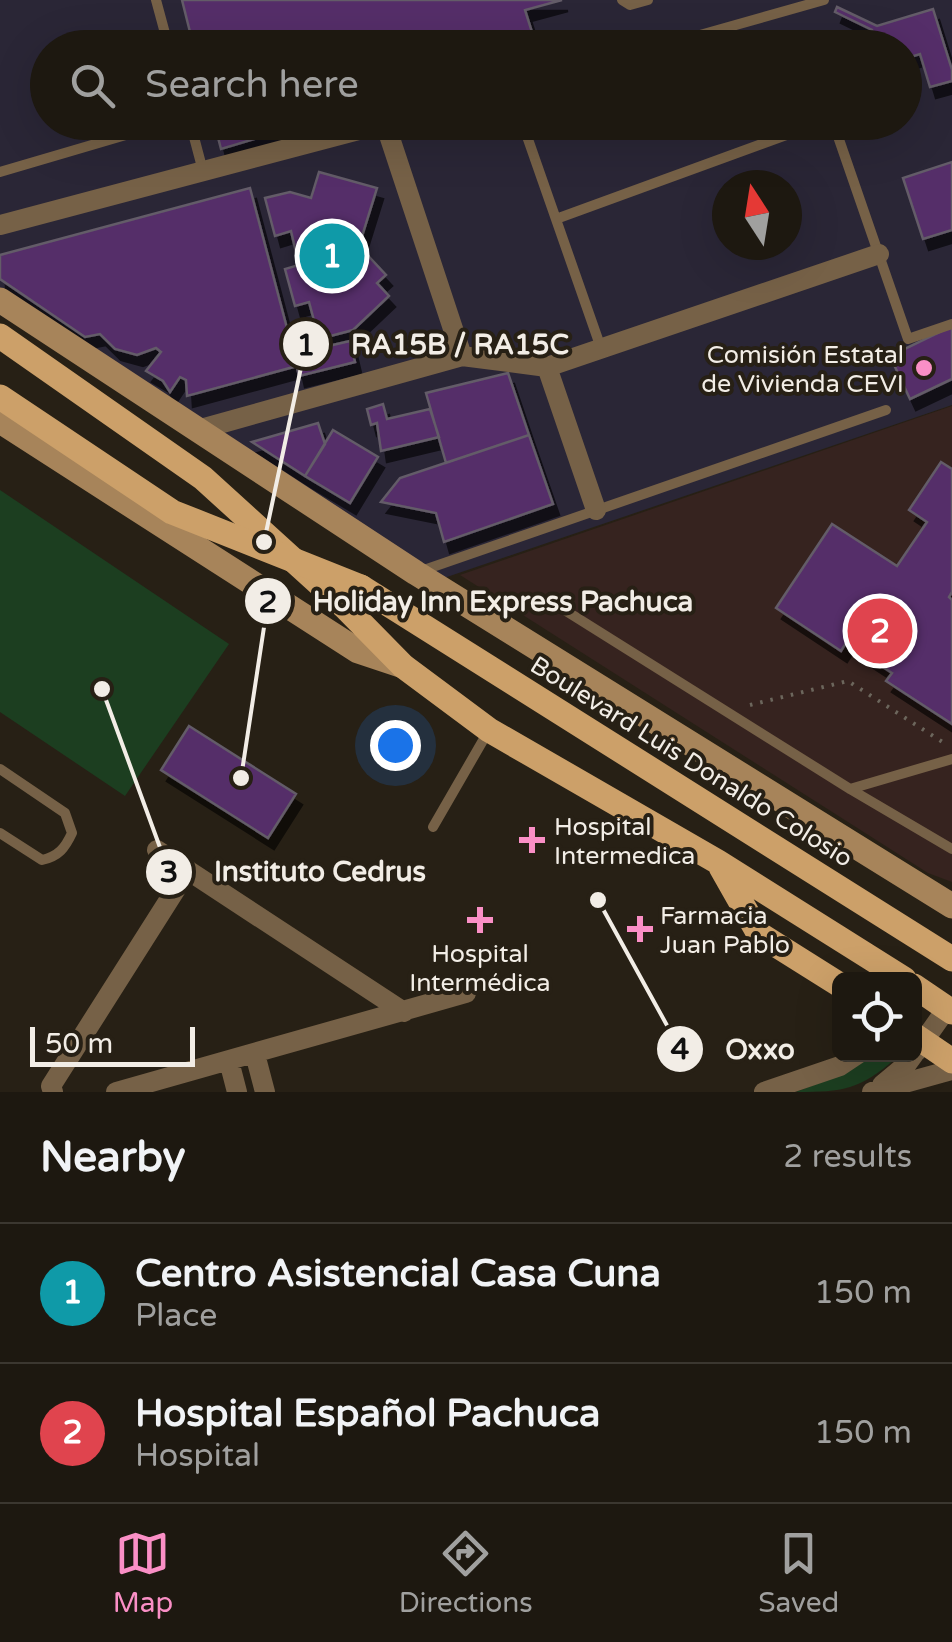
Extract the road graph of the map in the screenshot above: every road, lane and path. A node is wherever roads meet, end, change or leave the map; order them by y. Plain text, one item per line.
1 (156, 0) edge
2 (622, 0) edge
3 (648, 0) edge
4 (770, 0) edge
5 (824, 0) edge
6 (768, 16) junction
7 (164, 30) edge
8 (718, 30) edge
9 (109, 140) edge
10 (195, 140) edge
11 (319, 140) edge
12 (392, 140) edge
13 (528, 140) edge
14 (773, 140) edge
15 (838, 140) edge
16 (203, 171) junction
17 (0, 172) edge
18 (556, 219) junction
19 (0, 225) edge
20 (879, 254) junction
21 (0, 300) edge
22 (952, 324) edge
23 (0, 336) edge
24 (601, 349) junction
25 (462, 356) junction
26 (548, 367) junction
27 (0, 396) edge
28 (886, 410) dead end
29 (0, 420) edge
30 (201, 429) junction
31 (596, 510) junction
32 (416, 573) junction
33 (547, 599) dead end
34 (403, 666) junction
35 (726, 711) junction
36 (489, 730) junction
37 (936, 738) dead end
38 (952, 760) edge
39 (0, 769) edge
40 (850, 789) junction
41 (433, 828) dead end
42 (0, 832) edge
43 (952, 849) edge
44 (157, 850) dead end
45 (718, 862) junction
46 (188, 870) junction
47 (952, 906) edge
48 (952, 960) edge
49 (891, 972) edge
50 (832, 981) edge
51 (922, 992) edge
52 (466, 994) dead end
53 (950, 1010) edge
54 (404, 1012) junction
55 (254, 1054) junction
56 (932, 1059) edge
57 (229, 1061) junction
58 (846, 1062) edge
59 (53, 1092) edge
60 (116, 1092) edge
61 (237, 1092) edge
62 (265, 1092) edge
63 (764, 1092) edge
64 (869, 1092) edge

1 - 7 lane
2 - 3 lane
4 - 6 lane
5 - 6 lane
6 - 8 lane
9 - 17 lane
10 - 16 lane
11 - 16 street
12 - 25 street
13 - 18 lane
14 - 18 lane
15 - 20 lane
16 - 19 street
18 - 24 lane
20 - 22 lane
20 - 24 street
21 - 30 street
23 - 34 main road, bridge
24 - 26 street
25 - 26 street
25 - 30 street
26 - 31 street
27 - 48 main road, Boulevard Luis Donaldo Colosio, bridge
28 - 31 lane
29 - 34 street
30 - 32 street
31 - 32 lane
32 - 47 street
33 - 35 lane
34 - 36 main road
35 - 37 path
35 - 40 lane
36 - 41 lane
36 - 45 main road
38 - 40 lane
39 - 42 lane
40 - 43 lane
44 - 46 street
45 - 49 main road
45 - 50 main road
46 - 54 street
46 - 59 street
51 - 53 main road
52 - 54 street
53 - 56 street
54 - 55 street
55 - 57 street
55 - 62 street
56 - 64 street
56 - 64 street
57 - 60 street
57 - 61 street
58 - 63 street

